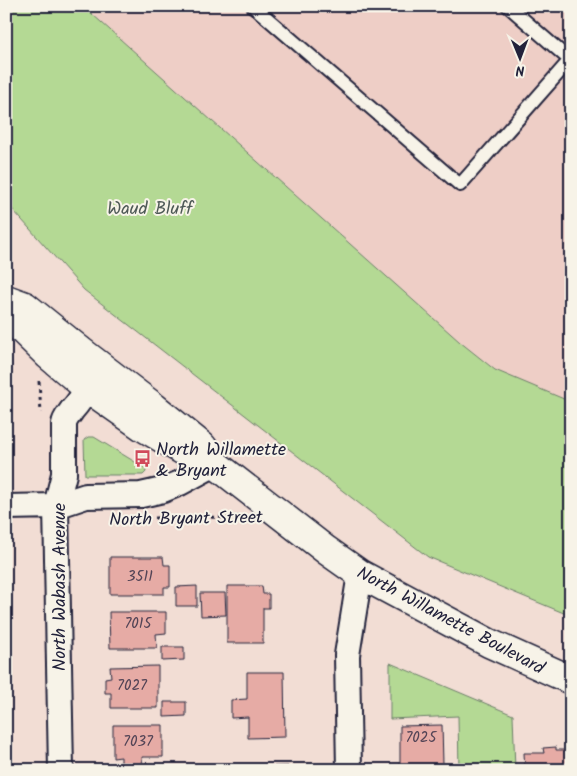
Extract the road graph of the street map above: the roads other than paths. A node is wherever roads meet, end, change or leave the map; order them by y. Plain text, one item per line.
1 (253, 6) edge
2 (508, 6) edge
3 (570, 60) edge
4 (6, 299) edge
5 (6, 306) edge
6 (82, 352) junction
7 (86, 387) junction
8 (215, 464) junction
9 (56, 506) junction
10 (6, 507) edge
11 (360, 574) junction
12 (571, 680) edge
13 (61, 770) edge
14 (349, 770) edge

1 - 3 lane
2 - 3 lane
4 - 6 main road, North Willamette Boulevard
5 - 7 main road, North Willamette Boulevard
6 - 7 street
6 - 8 main road, North Willamette Boulevard
7 - 8 main road, North Willamette Boulevard
7 - 9 street, North Wabash Avenue
8 - 9 street, North Bryant Street
8 - 11 main road, North Willamette Boulevard
9 - 10 street, North Bryant Street
9 - 13 street, North Wabash Avenue
11 - 12 main road, North Willamette Boulevard
11 - 14 street

